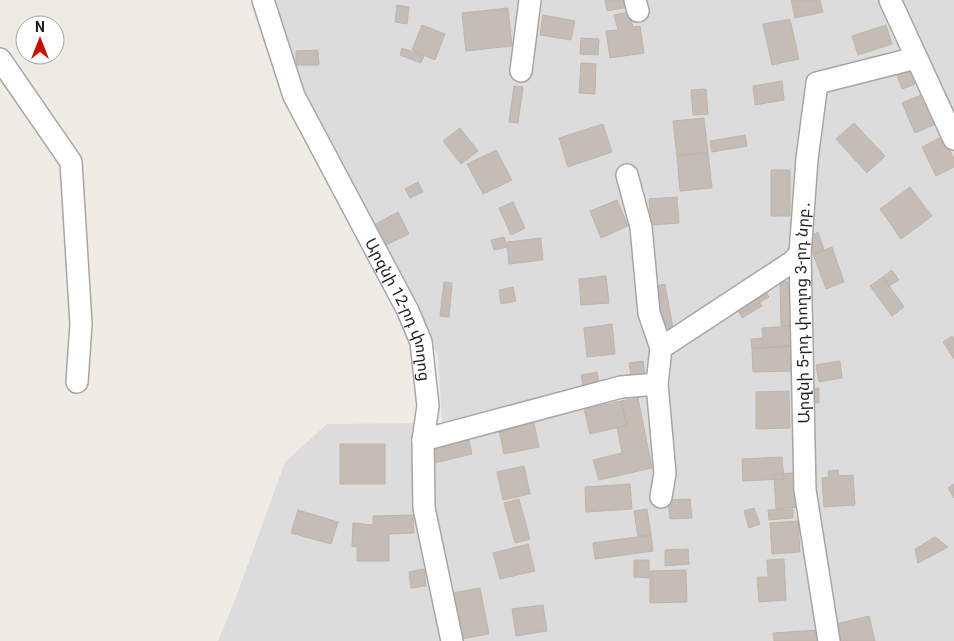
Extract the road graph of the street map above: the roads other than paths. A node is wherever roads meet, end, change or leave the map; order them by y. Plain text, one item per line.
1 (263, 0) edge
2 (530, 0) edge
3 (890, 0) edge
4 (916, 58) junction
5 (0, 59) edge
6 (520, 71) dead end
7 (954, 139) edge
8 (627, 175) dead end
9 (800, 254) junction
10 (661, 348) junction
11 (77, 382) dead end
12 (657, 384) junction
13 (423, 440) junction
14 (660, 497) dead end
15 (452, 641) edge
16 (829, 641) edge

1 - 13 street, Արզնի 12-րդ փողոց
2 - 6 street
3 - 4 street
4 - 7 street
4 - 9 street, Արզնի 5-րդ փողոց 3-րդ նրբ․
5 - 11 street
8 - 10 street
9 - 10 street
9 - 16 street, Արզնի 5-րդ փողոց 3-րդ նրբ․
10 - 12 street
12 - 13 street
12 - 14 street
13 - 15 street, Արզնի 12-րդ փողոց

